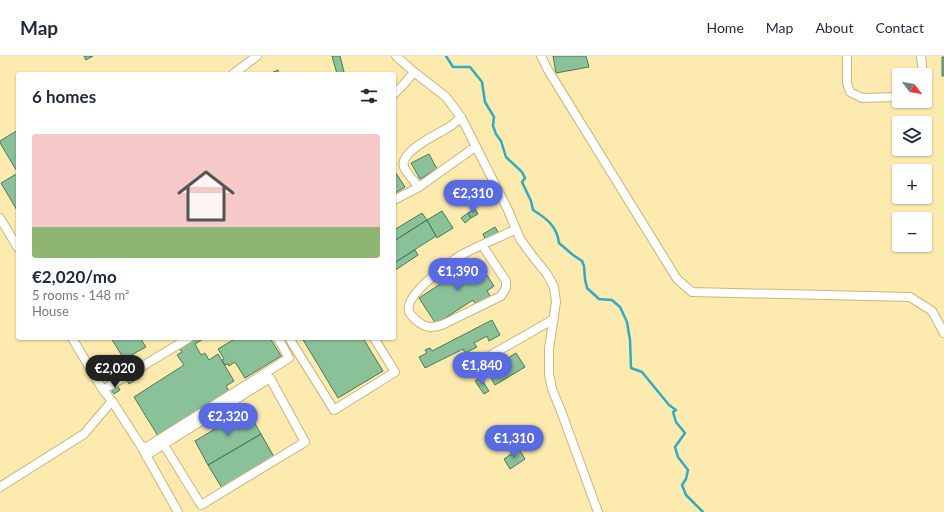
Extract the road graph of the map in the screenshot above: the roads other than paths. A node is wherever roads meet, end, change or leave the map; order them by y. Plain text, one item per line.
1 (257, 56) edge
2 (396, 56) edge
3 (541, 56) edge
4 (847, 56) edge
5 (921, 56) edge
6 (922, 68) edge
7 (235, 72) edge
8 (414, 72) junction
9 (396, 92) edge
10 (892, 97) edge
11 (461, 117) junction
12 (475, 147) junction
13 (419, 187) junction
14 (396, 199) edge
15 (0, 218) edge
16 (516, 229) junction
17 (482, 244) junction
18 (16, 245) edge
19 (554, 319) junction
20 (944, 333) edge
21 (73, 340) edge
22 (186, 340) edge
23 (279, 340) edge
24 (290, 340) edge
25 (375, 340) edge
26 (299, 354) junction
27 (484, 359) dead end
28 (103, 390) junction
29 (112, 401) junction
30 (164, 445) junction
31 (143, 451) junction
32 (0, 487) edge
33 (178, 512) edge
34 (598, 512) edge

1 - 7 street
2 - 8 street
3 - 20 street
4 - 10 street
5 - 6 street
8 - 9 street
8 - 11 street
11 - 12 street
11 - 13 street
12 - 13 street
12 - 16 street
13 - 14 street
15 - 18 street
16 - 17 street
16 - 19 street
17 - 17 street
19 - 27 street
19 - 34 street
21 - 28 street
22 - 28 street
23 - 31 street
24 - 26 street
25 - 26 street
26 - 31 street
28 - 29 street
29 - 31 street
29 - 32 street
30 - 30 street
30 - 31 street
31 - 33 street

